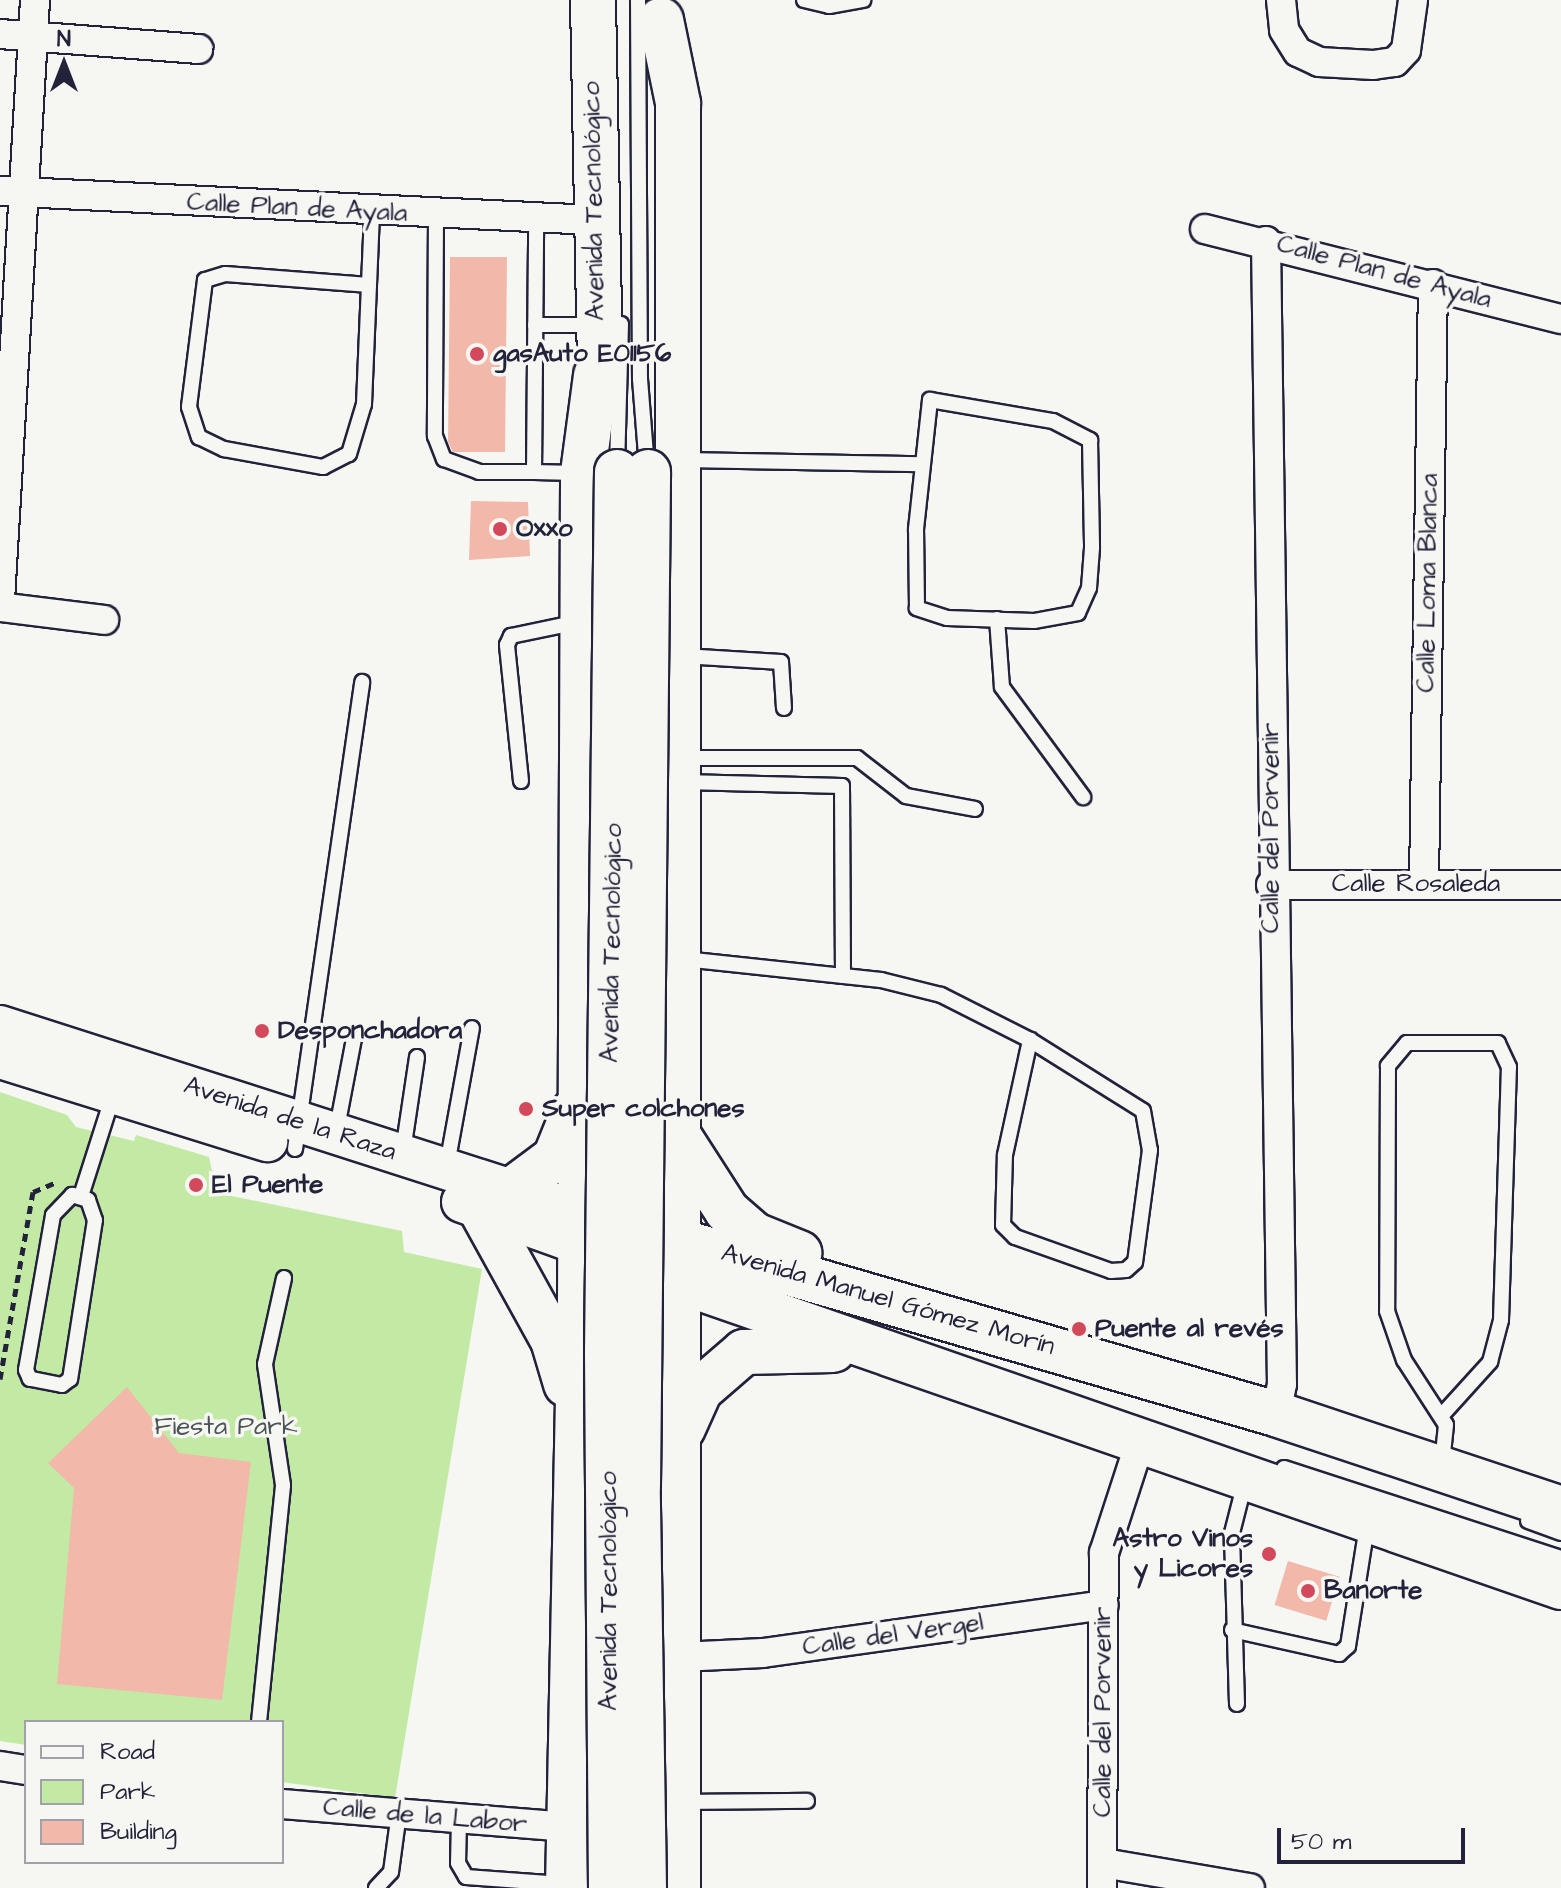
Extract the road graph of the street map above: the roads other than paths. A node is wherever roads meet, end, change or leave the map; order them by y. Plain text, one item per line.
1 (35, 0) edge
2 (593, 0) edge
3 (804, 0) edge
4 (863, 0) edge
5 (1281, 0) edge
6 (1413, 0) edge
7 (654, 7) edge
8 (0, 34) edge
9 (33, 36) junction
10 (198, 49) dead end
11 (615, 154) dead end
12 (12, 192) edge
13 (372, 213) junction
14 (436, 215) junction
15 (536, 219) junction
16 (605, 225) junction
17 (1205, 229) dead end
18 (1266, 241) junction
19 (1433, 284) junction
20 (369, 285) junction
21 (608, 317) junction
22 (1561, 319) edge
23 (535, 325) junction
24 (6, 398) edge
25 (922, 464) junction
26 (632, 469) junction
27 (534, 472) junction
28 (0, 600) edge
29 (0, 607) edge
30 (997, 619) junction
31 (104, 620) dead end
32 (582, 622) junction
33 (678, 655) junction
34 (362, 682) dead end
35 (784, 708) dead end
36 (678, 770) junction
37 (521, 781) dead end
38 (1083, 797) dead end
39 (975, 809) dead end
40 (1424, 882) junction
41 (1271, 885) junction
42 (1561, 885) edge
43 (680, 958) junction
44 (843, 976) junction
45 (0, 1026) edge
46 (472, 1028) dead end
47 (354, 1039) dead end
48 (1030, 1040) junction
49 (417, 1057) dead end
50 (0, 1058) edge
51 (119, 1079) junction
52 (577, 1101) junction
53 (312, 1135) junction
54 (678, 1136) junction
55 (402, 1155) junction
56 (446, 1169) junction
57 (679, 1184) junction
58 (81, 1196) junction
59 (496, 1199) junction
60 (580, 1212) junction
61 (284, 1278) dead end
62 (679, 1279) junction
63 (839, 1284) junction
64 (580, 1302) junction
65 (861, 1346) junction
66 (1276, 1414) junction
67 (575, 1415) junction
68 (1442, 1415) junction
69 (680, 1434) junction
70 (1139, 1445) junction
71 (1248, 1466) junction
72 (1438, 1477) junction
73 (1561, 1509) edge
74 (1505, 1512) dead end
75 (1367, 1523) junction
76 (1561, 1533) edge
77 (1558, 1576) edge
78 (1104, 1605) junction
79 (1232, 1630) junction
80 (680, 1657) junction
81 (1237, 1704) dead end
82 (259, 1720) edge
83 (0, 1766) edge
84 (24, 1770) edge
85 (807, 1801) dead end
86 (680, 1802) junction
87 (284, 1804) edge
88 (399, 1813) junction
89 (459, 1820) junction
90 (568, 1827) junction
91 (1102, 1876) edge
92 (516, 1885) edge
93 (568, 1886) edge
94 (376, 1888) edge
95 (611, 1888) edge
96 (644, 1888) edge
97 (678, 1888) edge
98 (1250, 1888) edge

1 - 9 street
2 - 16 main road, Avenida Tecnológico
3 - 4 lane
5 - 6 street
7 - 26 main road, Avenida Tecnológico
8 - 9 street
9 - 10 street
9 - 12 street
11 - 16 lane
12 - 13 street, Calle Plan de Ayala
12 - 24 street
13 - 14 street, Calle Plan de Ayala
13 - 20 lane
14 - 15 street, Calle Plan de Ayala
14 - 27 lane
15 - 16 street, Calle Plan de Ayala
15 - 23 lane
16 - 21 main road, Avenida Tecnológico
17 - 18 street, Calle Plan de Ayala
18 - 19 street, Calle Plan de Ayala
18 - 41 street, Calle del Porvenir
19 - 22 street, Calle Plan de Ayala
19 - 40 street, Calle Loma Blanca
20 - 20 lane
21 - 23 lane
21 - 26 lane
21 - 26 main road, Avenida Tecnológico
23 - 27 lane
24 - 28 street
25 - 26 lane
25 - 30 lane
25 - 30 lane
26 - 27 lane
26 - 32 main road
26 - 33 main road
26 - 95 main road, Avenida Tecnológico, bridge
26 - 96 main road, Avenida Tecnológico, bridge
29 - 31 street
30 - 38 lane
32 - 37 lane
32 - 52 main road
33 - 35 lane
33 - 36 main road
34 - 53 lane
36 - 39 lane
36 - 43 main road
36 - 44 lane
40 - 41 street, Calle Rosaleda
40 - 42 street, Calle Rosaleda
41 - 66 street, Calle del Porvenir
43 - 44 lane
43 - 54 main road
44 - 48 lane
45 - 51 main road, Avenida de la Raza
46 - 56 lane
47 - 53 lane
48 - 48 lane
49 - 55 lane
50 - 51 main road, Avenida de la Raza
51 - 53 main road, Avenida de la Raza
51 - 58 lane
52 - 59 main road
52 - 60 main road
53 - 55 main road, Avenida de la Raza
53 - 59 main road, Avenida de la Raza
54 - 57 main road
54 - 63 main road
55 - 56 main road, Avenida de la Raza
56 - 59 main road, Avenida de la Raza
57 - 60 main road
57 - 62 main road
58 - 58 lane
59 - 60 main road, Avenida de la Raza
59 - 67 main road
60 - 62 main road, Avenida Manuel Gómez Morín
60 - 64 main road
61 - 82 lane
62 - 63 main road, Avenida Manuel Gómez Morín
62 - 64 main road
62 - 65 main road, Avenida Manuel Gómez Morín
62 - 69 main road
63 - 66 main road, Avenida Manuel Gómez Morín
64 - 67 main road
65 - 69 main road
65 - 70 main road, Avenida Manuel Gómez Morín
66 - 72 main road, Avenida Manuel Gómez Morín
67 - 90 main road
68 - 68 lane
68 - 72 lane
69 - 80 main road
70 - 71 main road, Avenida Manuel Gómez Morín
70 - 78 street, Calle del Porvenir
71 - 75 main road, Avenida Manuel Gómez Morín
71 - 77 lane
71 - 79 lane
72 - 73 main road, Avenida Manuel Gómez Morín
74 - 76 lane
75 - 77 main road, Avenida Manuel Gómez Morín
75 - 79 lane
78 - 80 street, Calle del Vergel
78 - 91 street, Calle del Porvenir
79 - 81 lane
80 - 86 main road
83 - 84 street
85 - 86 lane
86 - 97 main road
87 - 88 street, Calle de la Labor
88 - 89 street, Calle de la Labor
88 - 94 lane
89 - 90 street, Calle de la Labor
89 - 92 lane
90 - 93 main road
91 - 98 street
92 - 93 lane

